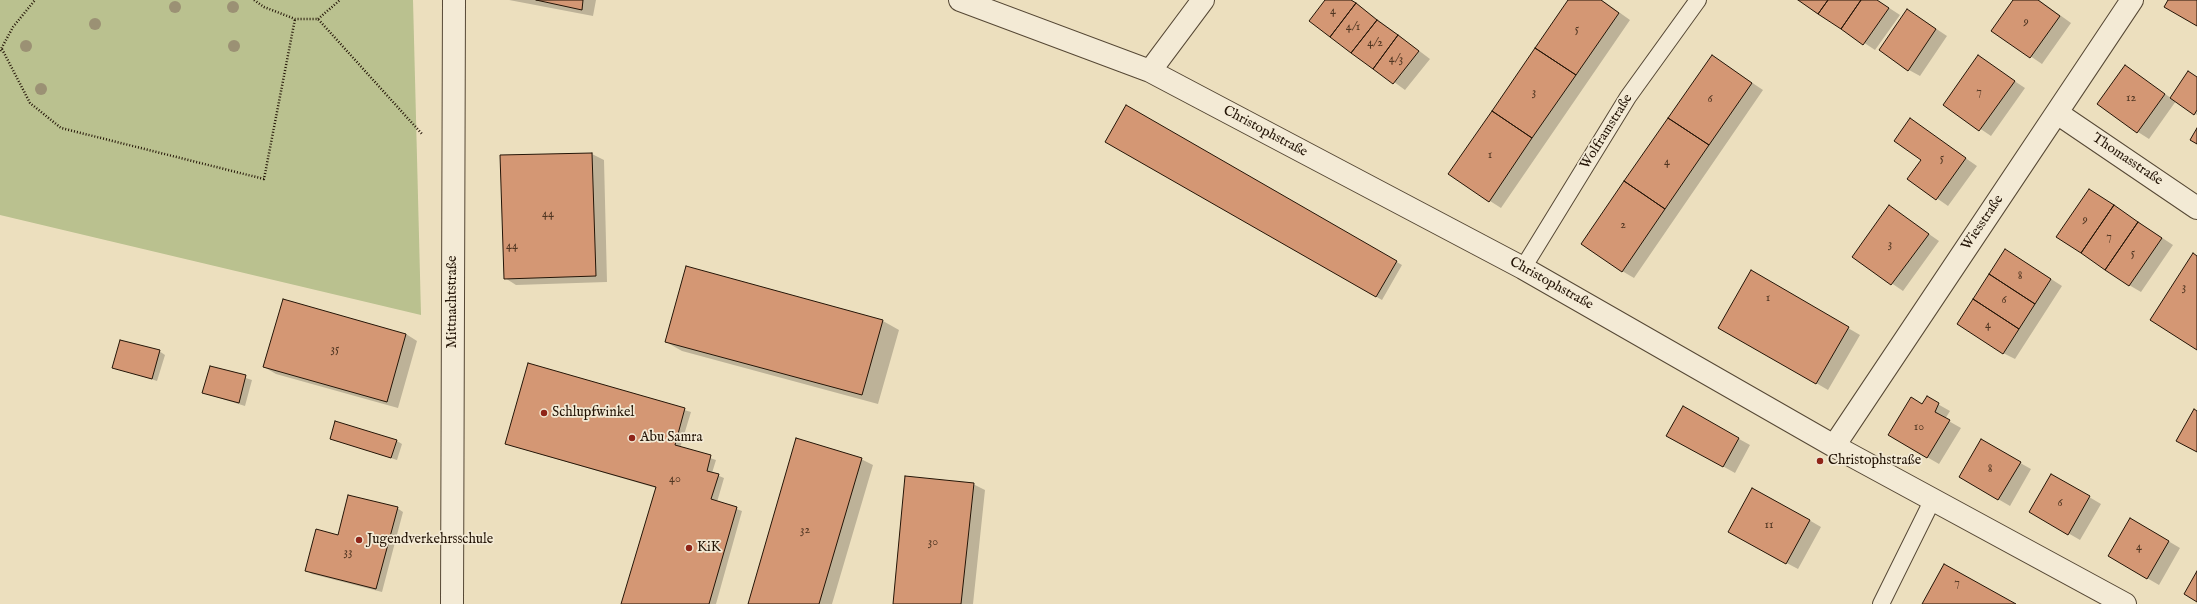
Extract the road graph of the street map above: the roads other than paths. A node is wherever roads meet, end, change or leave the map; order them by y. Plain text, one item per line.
1 (454, 0) edge
2 (960, 0) edge
3 (1203, 0) edge
4 (1698, 0) edge
5 (2132, 0) edge
6 (1150, 71) junction
7 (2057, 113) junction
8 (2197, 208) edge
9 (1523, 268) junction
10 (1834, 446) junction
11 (1932, 501) junction
12 (452, 604) edge
13 (1881, 604) edge
14 (2125, 604) edge

1 - 12 street, Mittnachtstraße
2 - 6 street, Christophstraße
3 - 6 street
4 - 9 lane, Wolframstraße
5 - 7 street, Wiesstraße
6 - 9 street, Christophstraße
7 - 8 street, Thomasstraße
7 - 10 street, Wiesstraße
9 - 10 street, Christophstraße
10 - 11 street, Christophstraße
11 - 13 lane
11 - 14 street, Christophstraße

